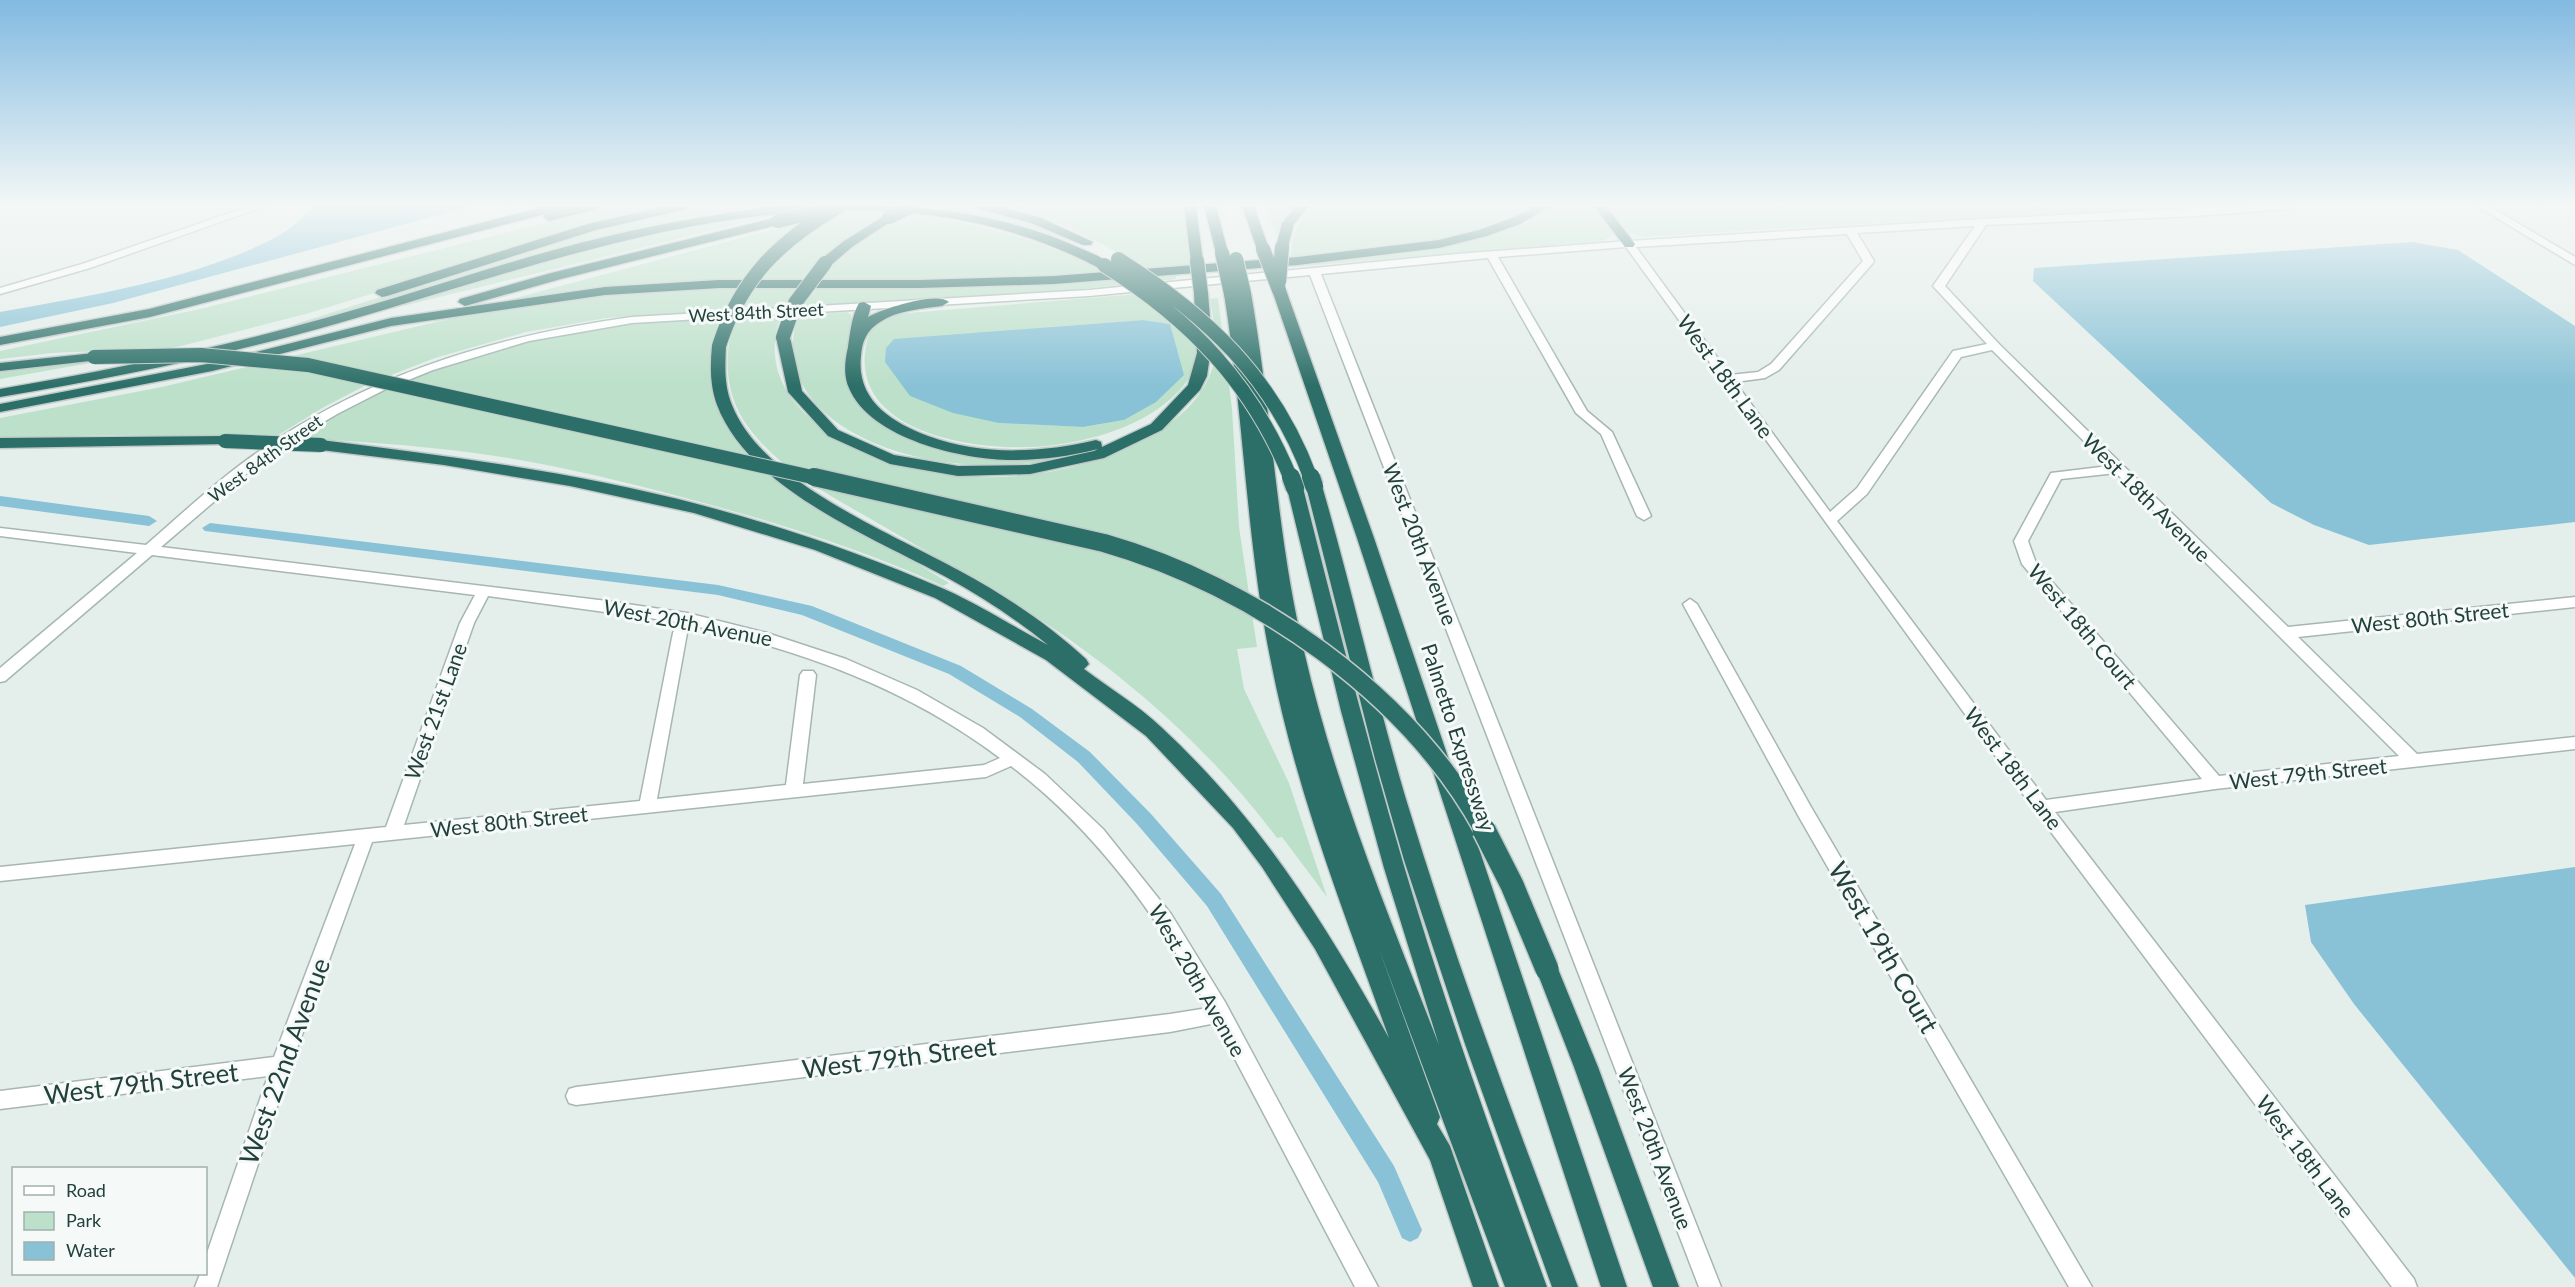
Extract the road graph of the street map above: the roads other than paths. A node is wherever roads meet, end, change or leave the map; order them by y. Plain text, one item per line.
1 (86, 266) edge
2 (330, 266) edge
3 (355, 266) edge
4 (468, 266) edge
5 (516, 266) edge
6 (596, 266) edge
7 (762, 266) edge
8 (823, 266) edge
9 (1116, 266) edge
10 (1198, 266) edge
11 (1226, 266) edge
12 (1231, 266) edge
13 (1270, 266) edge
14 (1280, 266) edge
15 (1358, 266) edge
16 (1498, 266) edge
17 (1645, 266) edge
18 (1865, 266) edge
19 (1953, 266) edge
20 (1314, 270) junction
21 (1279, 290) junction
22 (0, 291) edge
23 (1237, 293) junction
24 (942, 302) junction
25 (864, 306) junction
26 (150, 313) junction
27 (391, 322) junction
28 (857, 339) junction
29 (0, 341) edge
30 (1995, 346) junction
31 (0, 367) edge
32 (1729, 379) junction
33 (0, 384) edge
34 (0, 393) edge
35 (1184, 402) junction
36 (0, 408) edge
37 (0, 443) edge
38 (2118, 469) junction
39 (1305, 487) junction
40 (1644, 516) dead end
41 (1829, 520) junction
42 (0, 532) edge
43 (148, 550) junction
44 (484, 591) junction
45 (2575, 602) edge
46 (1690, 604) dead end
47 (687, 618) junction
48 (2284, 633) junction
49 (808, 675) dead end
50 (0, 677) edge
51 (1111, 695) junction
52 (2575, 743) edge
53 (1014, 758) junction
54 (2414, 761) junction
55 (2215, 783) junction
56 (794, 791) junction
57 (646, 806) junction
58 (2042, 807) junction
59 (392, 834) junction
60 (366, 836) junction
61 (0, 874) edge
62 (1221, 1014) junction
63 (281, 1065) junction
64 (576, 1096) dead end
65 (0, 1100) edge
66 (1441, 1155) junction
67 (206, 1287) edge
68 (1367, 1287) edge
69 (1486, 1287) edge
70 (1518, 1287) edge
71 (1534, 1287) edge
72 (1565, 1287) edge
73 (1614, 1287) edge
74 (1666, 1287) edge
75 (1710, 1287) edge
76 (2081, 1287) edge
77 (2406, 1287) edge

1 - 22 street
2 - 26 highway
3 - 26 highway
4 - 33 highway
5 - 34 highway
6 - 27 highway, bridge
7 - 51 highway, bridge
8 - 35 highway, bridge
9 - 39 highway, bridge
10 - 35 highway, bridge
11 - 27 highway
12 - 23 highway, bridge
13 - 21 highway, Palmetto Expressway, bridge
14 - 21 highway, bridge
15 - 20 street, West 84th Street
16 - 40 street
17 - 32 street, West 18th Lane
18 - 32 street
19 - 30 street, West 18th Avenue
20 - 24 street, West 84th Street
20 - 75 street, West 20th Avenue
21 - 73 highway, Palmetto Expressway
23 - 66 highway
23 - 70 highway
24 - 25 street, West 84th Street
24 - 28 highway
25 - 28 highway
25 - 43 street, West 84th Street
26 - 29 highway
27 - 36 highway
28 - 35 highway
30 - 38 street, West 18th Avenue
30 - 41 street
31 - 74 highway, bridge
32 - 41 street, West 18th Lane
37 - 51 highway, bridge
38 - 48 street, West 18th Avenue
38 - 55 street, West 18th Court
39 - 71 highway
39 - 72 highway
41 - 58 street, West 18th Lane
42 - 43 street
43 - 44 street
43 - 50 street, West 84th Street
44 - 47 street, West 20th Avenue
44 - 59 street, West 21st Lane
45 - 48 street, West 80th Street
46 - 76 street, West 19th Court
47 - 53 street, West 20th Avenue
47 - 57 street
48 - 54 street, West 18th Avenue
49 - 56 street
51 - 66 highway
52 - 54 street, West 79th Street
53 - 56 street, West 80th Street
53 - 62 street, West 20th Avenue
54 - 55 street, West 79th Street
55 - 58 street, West 79th Street
56 - 57 street, West 80th Street
57 - 59 street, West 80th Street
58 - 77 street, West 18th Lane
59 - 60 street, West 80th Street
60 - 61 street, West 80th Street
60 - 63 street, West 22nd Avenue
62 - 64 street, West 79th Street
62 - 68 street, West 20th Avenue
63 - 65 street, West 79th Street
63 - 67 street, West 22nd Avenue
66 - 69 highway

